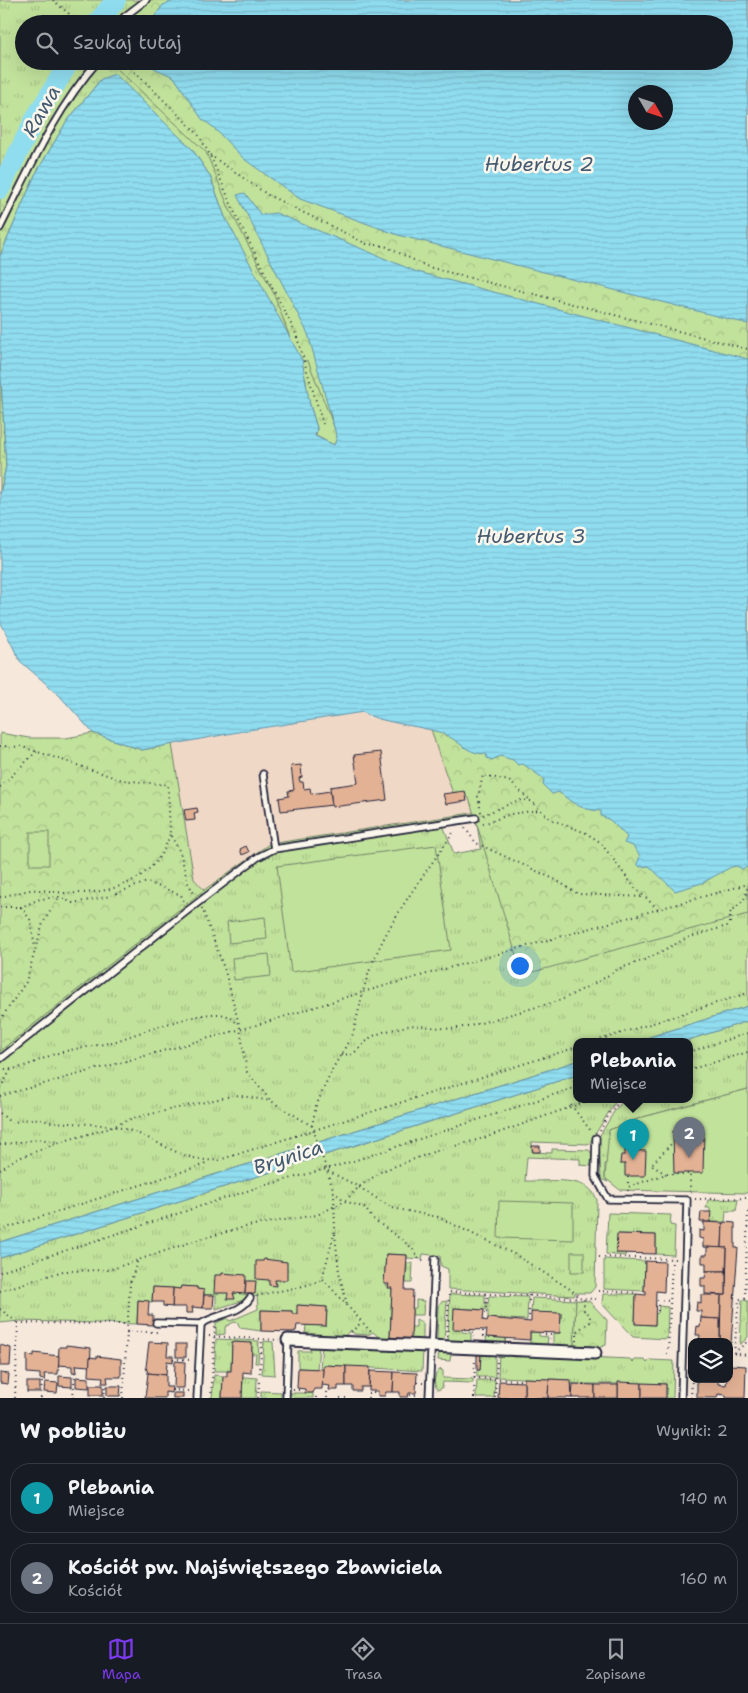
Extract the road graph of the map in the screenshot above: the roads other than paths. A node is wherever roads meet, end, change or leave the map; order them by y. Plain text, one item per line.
1 (146, 0) edge
2 (127, 15) edge
3 (90, 70) edge
4 (0, 228) edge
5 (263, 774) dead end
6 (476, 818) dead end
7 (274, 849) junction
8 (0, 1059) edge
9 (596, 1138) road end
10 (435, 1259) road end
11 (250, 1298) road end
12 (156, 1323) dead end
13 (201, 1324) junction
14 (288, 1340) joint
15 (431, 1347) junction
16 (596, 1353) dead end
17 (197, 1395) edge
18 (286, 1398) edge
19 (429, 1398) edge
20 (681, 1398) edge

1 - 2 lane
3 - 4 lane
5 - 7 lane
6 - 7 lane
7 - 8 lane
9 - 20 lane
10 - 15 lane
11 - 13 lane
12 - 13 lane
13 - 17 lane
14 - 15 street
14 - 18 lane
15 - 16 street
15 - 19 lane

